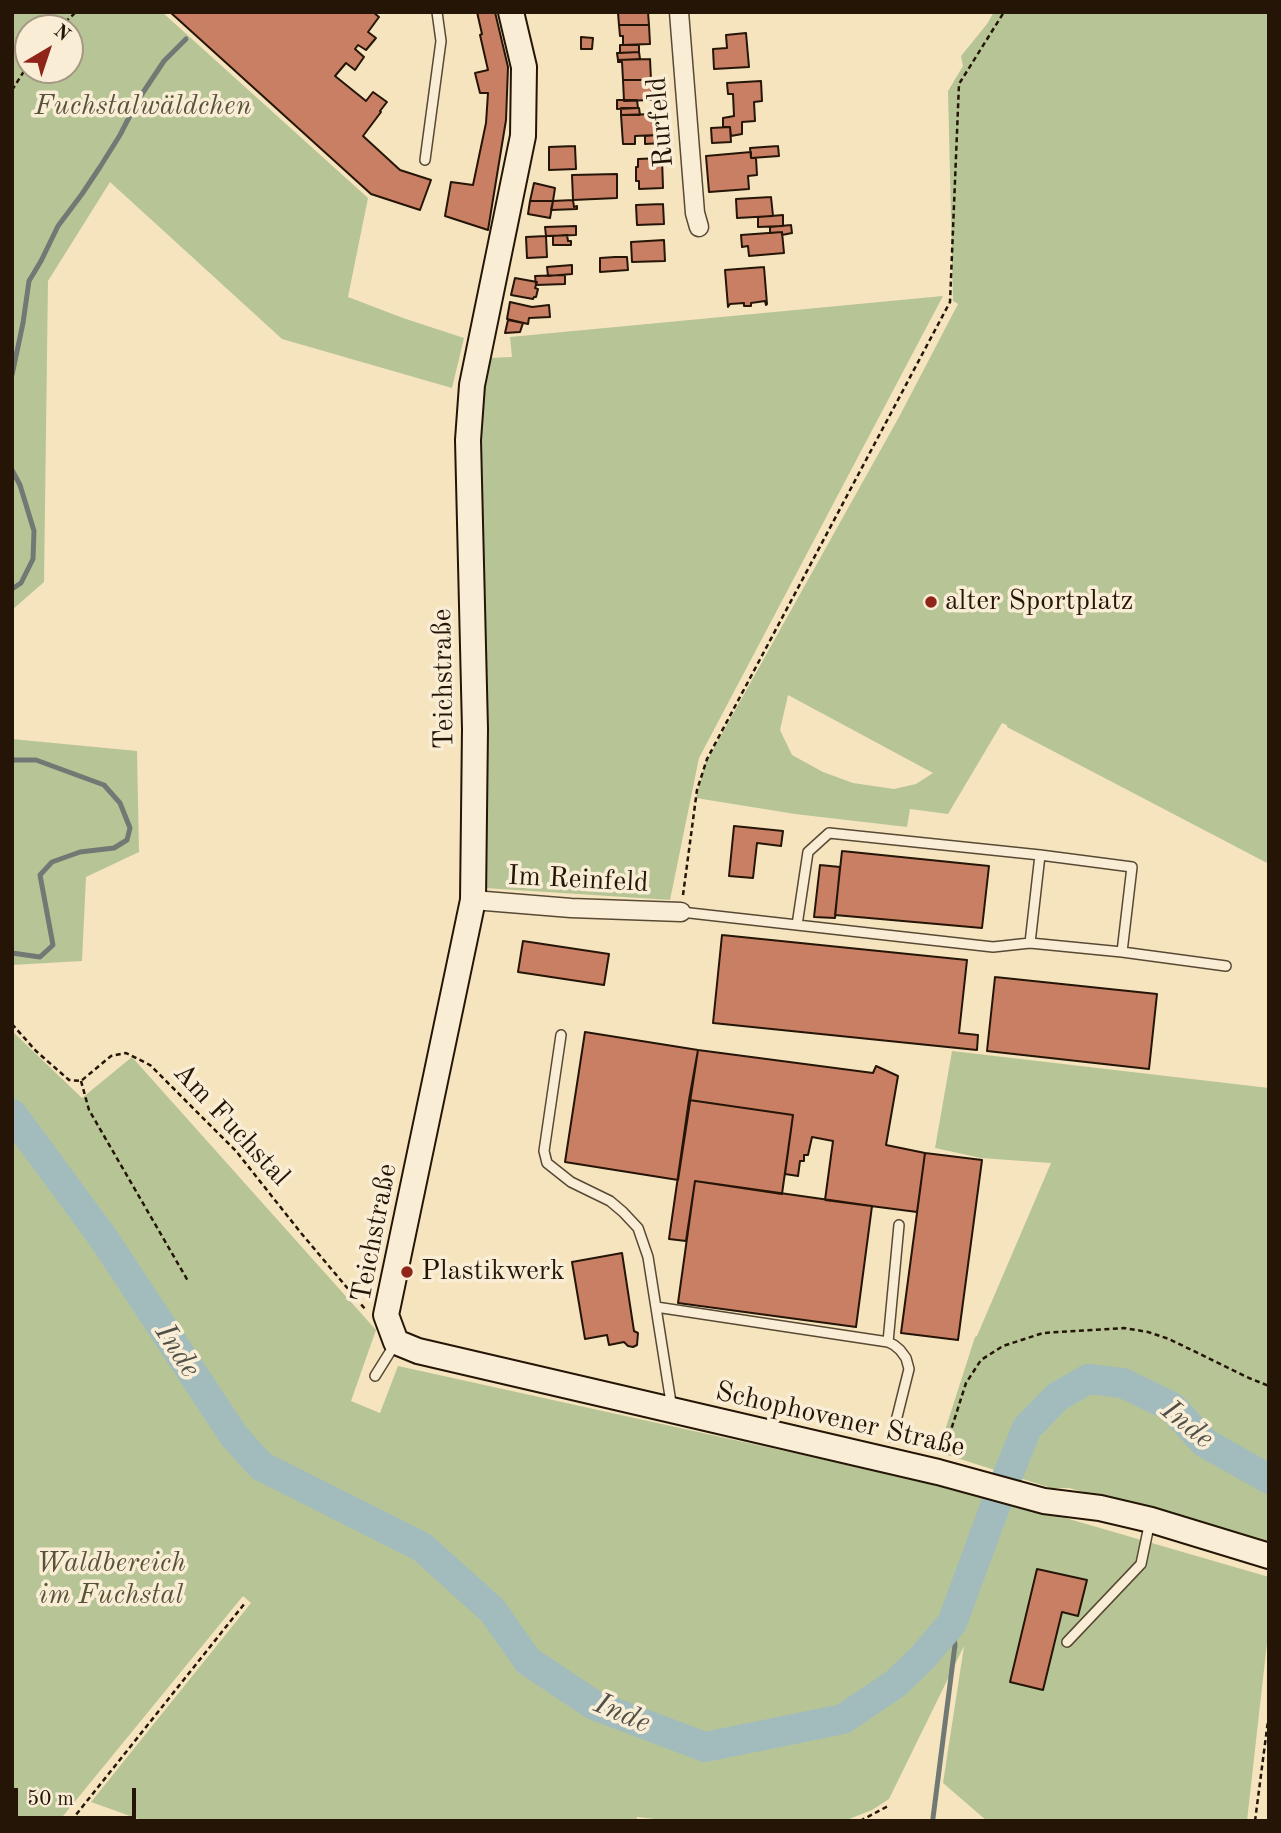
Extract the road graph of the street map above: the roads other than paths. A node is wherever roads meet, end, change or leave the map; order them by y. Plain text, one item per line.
1 (436, 12) edge
2 (510, 12) edge
3 (678, 12) edge
4 (425, 160) dead end
5 (699, 227) dead end
6 (1040, 856) junction
7 (473, 900) junction
8 (681, 912) joint
9 (797, 925) junction
10 (1030, 943) junction
11 (1122, 952) junction
12 (1226, 966) dead end
13 (561, 1035) dead end
14 (898, 1225) dead end
15 (656, 1307) junction
16 (396, 1342) junction
17 (888, 1342) junction
18 (375, 1376) dead end
19 (672, 1411) junction
20 (892, 1437) dead end
21 (1151, 1520) junction
22 (1269, 1556) edge
23 (1067, 1642) dead end

1 - 4 lane
2 - 7 main road, Teichstraße
3 - 5 street, Rurfeld
6 - 9 lane
6 - 10 lane
6 - 11 lane
7 - 8 street, Im Reinfeld
7 - 16 main road, Teichstraße
8 - 9 lane
9 - 10 lane
10 - 11 lane
11 - 12 lane
13 - 15 lane
14 - 17 lane
15 - 17 lane
15 - 19 lane
16 - 18 lane
16 - 19 main road, Schophovener Straße
17 - 20 lane
19 - 21 main road, Schophovener Straße
21 - 22 main road, Schophovener Straße
21 - 23 lane

